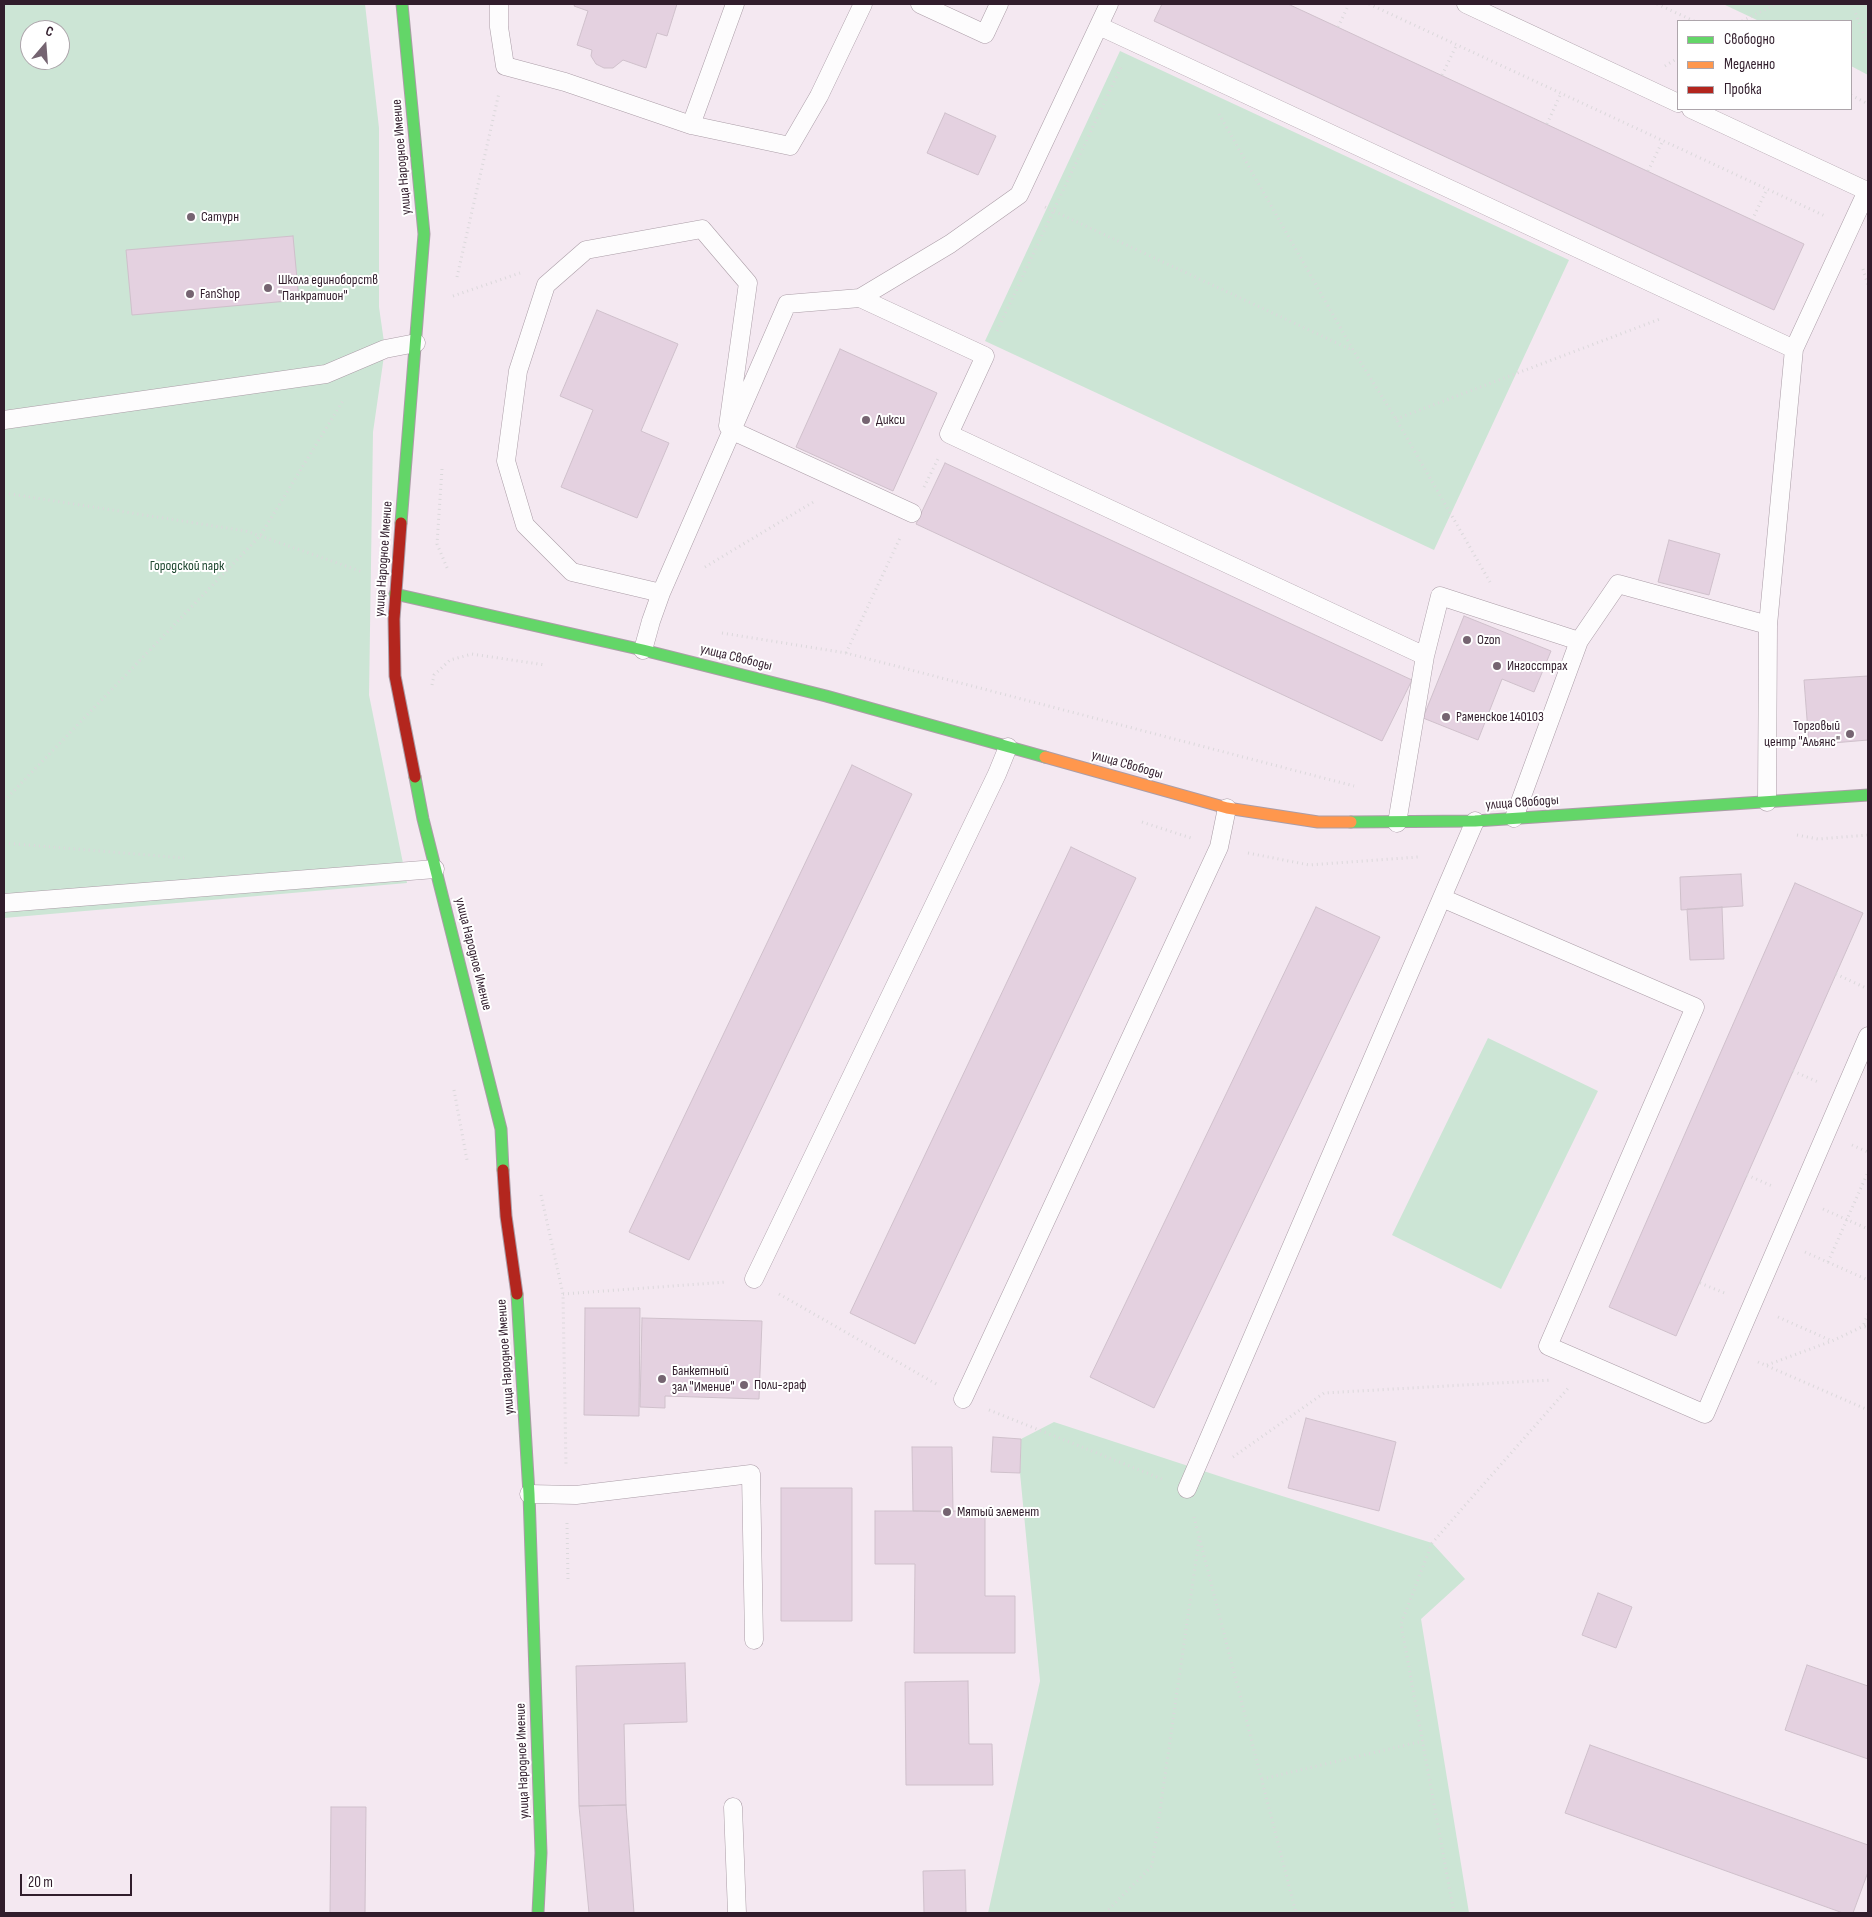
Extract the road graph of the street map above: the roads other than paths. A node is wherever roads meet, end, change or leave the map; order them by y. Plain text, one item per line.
1 (402, 4) edge
2 (500, 4) edge
3 (735, 4) edge
4 (863, 4) edge
5 (920, 4) edge
6 (1000, 4) edge
7 (1109, 4) edge
8 (1466, 4) edge
9 (1099, 26) junction
10 (1677, 103) edge
11 (1693, 110) edge
12 (691, 125) junction
13 (1868, 191) edge
14 (860, 298) junction
15 (416, 343) junction
16 (1794, 349) junction
17 (4, 420) edge
18 (733, 431) junction
19 (724, 448) junction
20 (912, 513) road end
21 (661, 593) junction
22 (395, 594) junction
23 (1768, 625) junction
24 (1579, 641) junction
25 (643, 650) junction
26 (1425, 656) junction
27 (1008, 747) junction
28 (1868, 795) edge
29 (1767, 802) junction
30 (1227, 808) junction
31 (1514, 818) junction
32 (1476, 821) junction
33 (1397, 823) junction
34 (435, 869) junction
35 (1442, 898) junction
36 (4, 903) edge
37 (1868, 1036) edge
38 (754, 1280) road end
39 (963, 1399) road end
40 (1187, 1489) road end
41 (529, 1494) junction
42 (754, 1640) dead end
43 (734, 1807) dead end
44 (538, 1913) edge
45 (737, 1913) edge

1 - 15 street, улица Народное Имение
2 - 12 lane
3 - 12 lane
4 - 12 lane
5 - 6 lane
7 - 9 lane
8 - 10 lane
9 - 14 lane
9 - 16 lane
11 - 13 lane
13 - 16 lane
14 - 18 lane
14 - 26 lane
15 - 17 lane
15 - 22 street, улица Народное Имение
16 - 23 lane
18 - 19 lane
18 - 20 lane
19 - 21 lane
19 - 21 lane
21 - 25 lane
22 - 25 street, улица Свободы
22 - 34 street, улица Народное Имение
23 - 24 lane
23 - 29 lane
24 - 26 lane
24 - 31 lane
25 - 27 street, улица Свободы
26 - 33 lane
27 - 30 street, улица Свободы
27 - 38 lane
28 - 29 street, улица Свободы
29 - 31 street, улица Свободы
30 - 33 street, улица Свободы
30 - 39 lane
31 - 32 street, улица Свободы
32 - 33 street, улица Свободы
32 - 35 lane
34 - 36 lane
34 - 41 street, улица Народное Имение
35 - 37 lane
35 - 40 lane
41 - 42 lane
41 - 44 street, улица Народное Имение
43 - 45 lane

